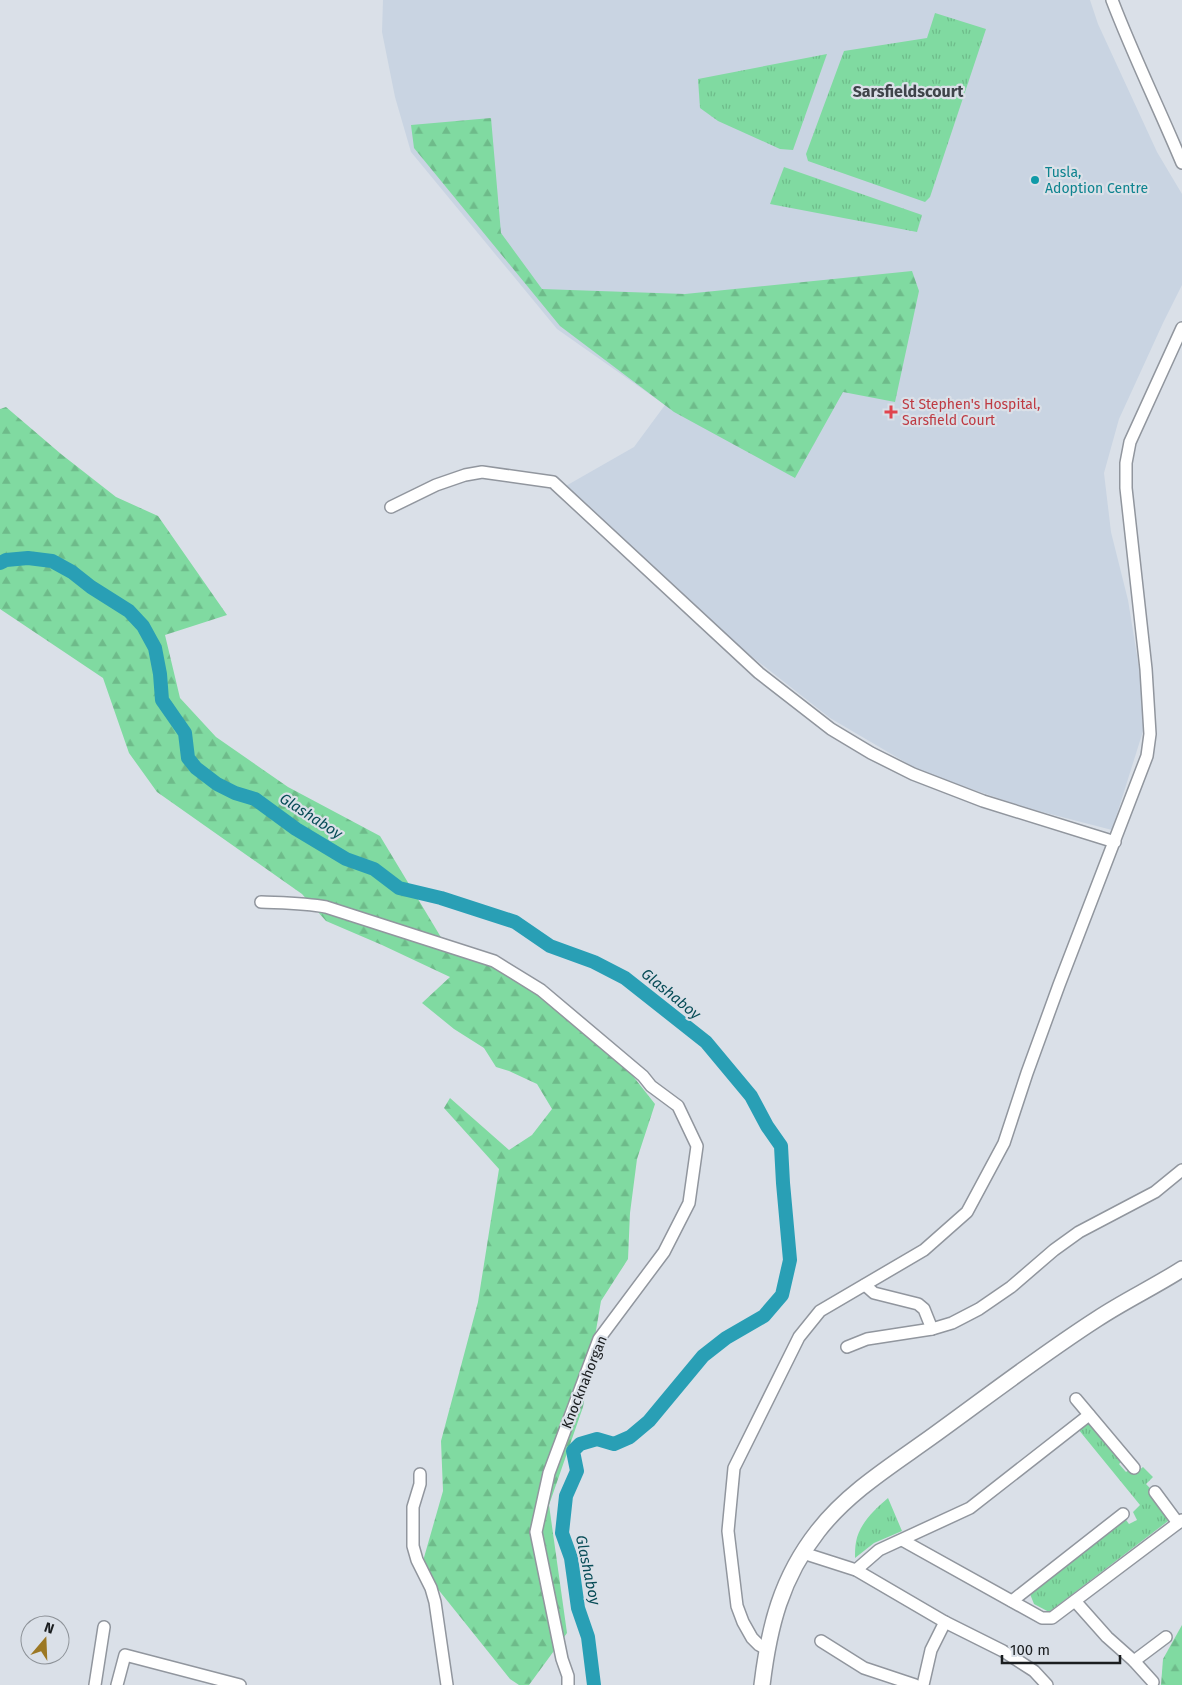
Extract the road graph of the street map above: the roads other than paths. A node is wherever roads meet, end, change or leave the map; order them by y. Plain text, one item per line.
1 (1112, 0) edge
2 (1182, 163) edge
3 (1182, 328) edge
4 (391, 507) dead end
5 (1115, 842) junction
6 (261, 902) dead end
7 (1182, 1170) edge
8 (1182, 1269) edge
9 (864, 1285) junction
10 (932, 1329) junction
11 (847, 1347) dead end
12 (1076, 1398) dead end
13 (1089, 1415) junction
14 (1134, 1468) dead end
15 (420, 1474) dead end
16 (1155, 1492) dead end
17 (1123, 1514) dead end
18 (1180, 1522) edge
19 (902, 1540) junction
20 (803, 1553) junction
21 (856, 1570) junction
22 (1075, 1600) junction
23 (1012, 1601) junction
24 (945, 1622) junction
25 (104, 1627) dead end
26 (1166, 1637) dead end
27 (821, 1642) dead end
28 (766, 1649) junction
29 (1134, 1661) junction
30 (199, 1680) edge
31 (1153, 1682) dead end
32 (1042, 1683) edge
33 (95, 1685) edge
34 (117, 1685) edge
35 (240, 1685) edge
36 (447, 1685) edge
37 (568, 1685) edge
38 (762, 1685) edge
39 (915, 1685) edge
40 (923, 1685) edge

1 - 2 street
3 - 5 street
4 - 5 street
5 - 9 street
6 - 37 street, Knocknahorgan
7 - 10 street
8 - 20 main road
9 - 10 street
9 - 28 street
10 - 11 street
12 - 13 street
13 - 14 street
13 - 19 street
15 - 36 street
16 - 18 street
17 - 23 street
18 - 22 street
19 - 21 street
19 - 23 street
20 - 21 street
20 - 28 main road
21 - 24 street
22 - 23 street
22 - 29 street
24 - 32 street
24 - 40 street
25 - 33 street
26 - 29 street
27 - 39 street
28 - 38 main road
29 - 31 street
30 - 34 street
30 - 35 street

